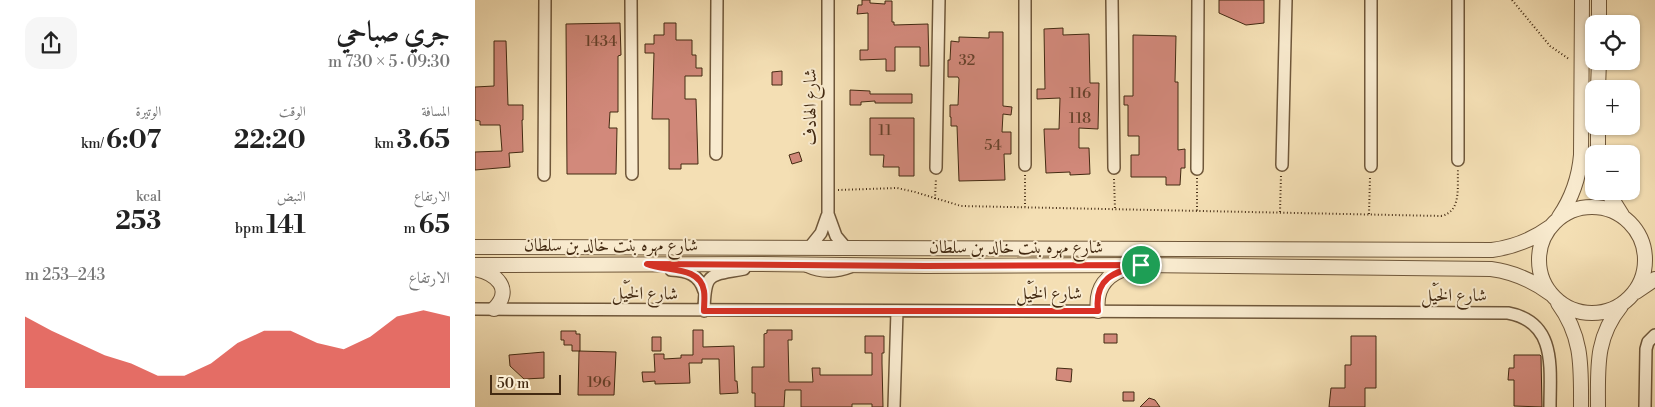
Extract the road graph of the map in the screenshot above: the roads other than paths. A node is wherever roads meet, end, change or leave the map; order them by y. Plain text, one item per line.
1 (545, 0) edge
2 (631, 0) edge
3 (717, 0) edge
4 (828, 0) edge
5 (939, 0) edge
6 (1025, 0) edge
7 (1112, 0) edge
8 (1198, 0) edge
9 (1286, 0) edge
10 (1371, 0) edge
11 (1458, 0) edge
12 (1582, 0) edge
13 (1599, 0) edge
14 (1599, 15) edge
15 (716, 154) dead end
16 (1458, 160) road end
17 (1025, 165) road end
18 (1282, 165) road end
19 (1371, 166) road end
20 (936, 168) road end
21 (1114, 168) road end
22 (1197, 169) road end
23 (632, 174) dead end
24 (544, 175) dead end
25 (1613, 200) edge
26 (828, 214) junction
27 (1627, 221) junction
28 (1553, 224) junction
29 (1655, 242) edge
30 (475, 247) edge
31 (809, 248) junction
32 (846, 248) junction
33 (647, 264) junction
34 (757, 264) junction
35 (1141, 265) junction
36 (475, 267) edge
37 (1655, 279) edge
38 (704, 291) junction
39 (1554, 298) junction
40 (1627, 300) junction
41 (475, 309) edge
42 (494, 309) junction
43 (704, 311) junction
44 (897, 311) junction
45 (1098, 311) junction
46 (1655, 334) edge
47 (894, 407) edge
48 (1550, 407) edge
49 (1581, 407) edge
50 (1599, 407) edge
51 (1645, 407) edge

1 - 24 street
2 - 23 street
3 - 15 street
4 - 26 street, شارع الهادف
5 - 20 street
6 - 17 street
7 - 21 street
8 - 22 street
9 - 18 street
10 - 19 street
11 - 16 street
12 - 28 street
13 - 14 street
25 - 27 street
26 - 31 street, شارع الهادف
26 - 32 street, شارع الهادف
27 - 28 street
27 - 29 street
27 - 40 street
28 - 32 street, شارع مهره بنت خالد بن سلطان
28 - 39 street
30 - 31 street, شارع مهره بنت خالد بن سلطان
31 - 32 street, شارع مهره بنت خالد بن سلطان
33 - 34 street, شارع مهره بنت خالد بن سلطان
33 - 36 street, شارع مهره بنت خالد بن سلطان
33 - 38 street
34 - 35 street, شارع مهره بنت خالد بن سلطان
34 - 38 street
35 - 39 street, شارع مهره بنت خالد بن سلطان
35 - 45 street
36 - 42 street
37 - 40 street
38 - 43 street
39 - 40 street
39 - 49 street
40 - 50 street
41 - 42 street, شارع الخَيْل
42 - 43 street, شارع الخَيْل
43 - 44 street, شارع الخَيْل
44 - 45 street, شارع الخَيْل
44 - 47 street
45 - 48 street, شارع الخَيْل
46 - 51 street

